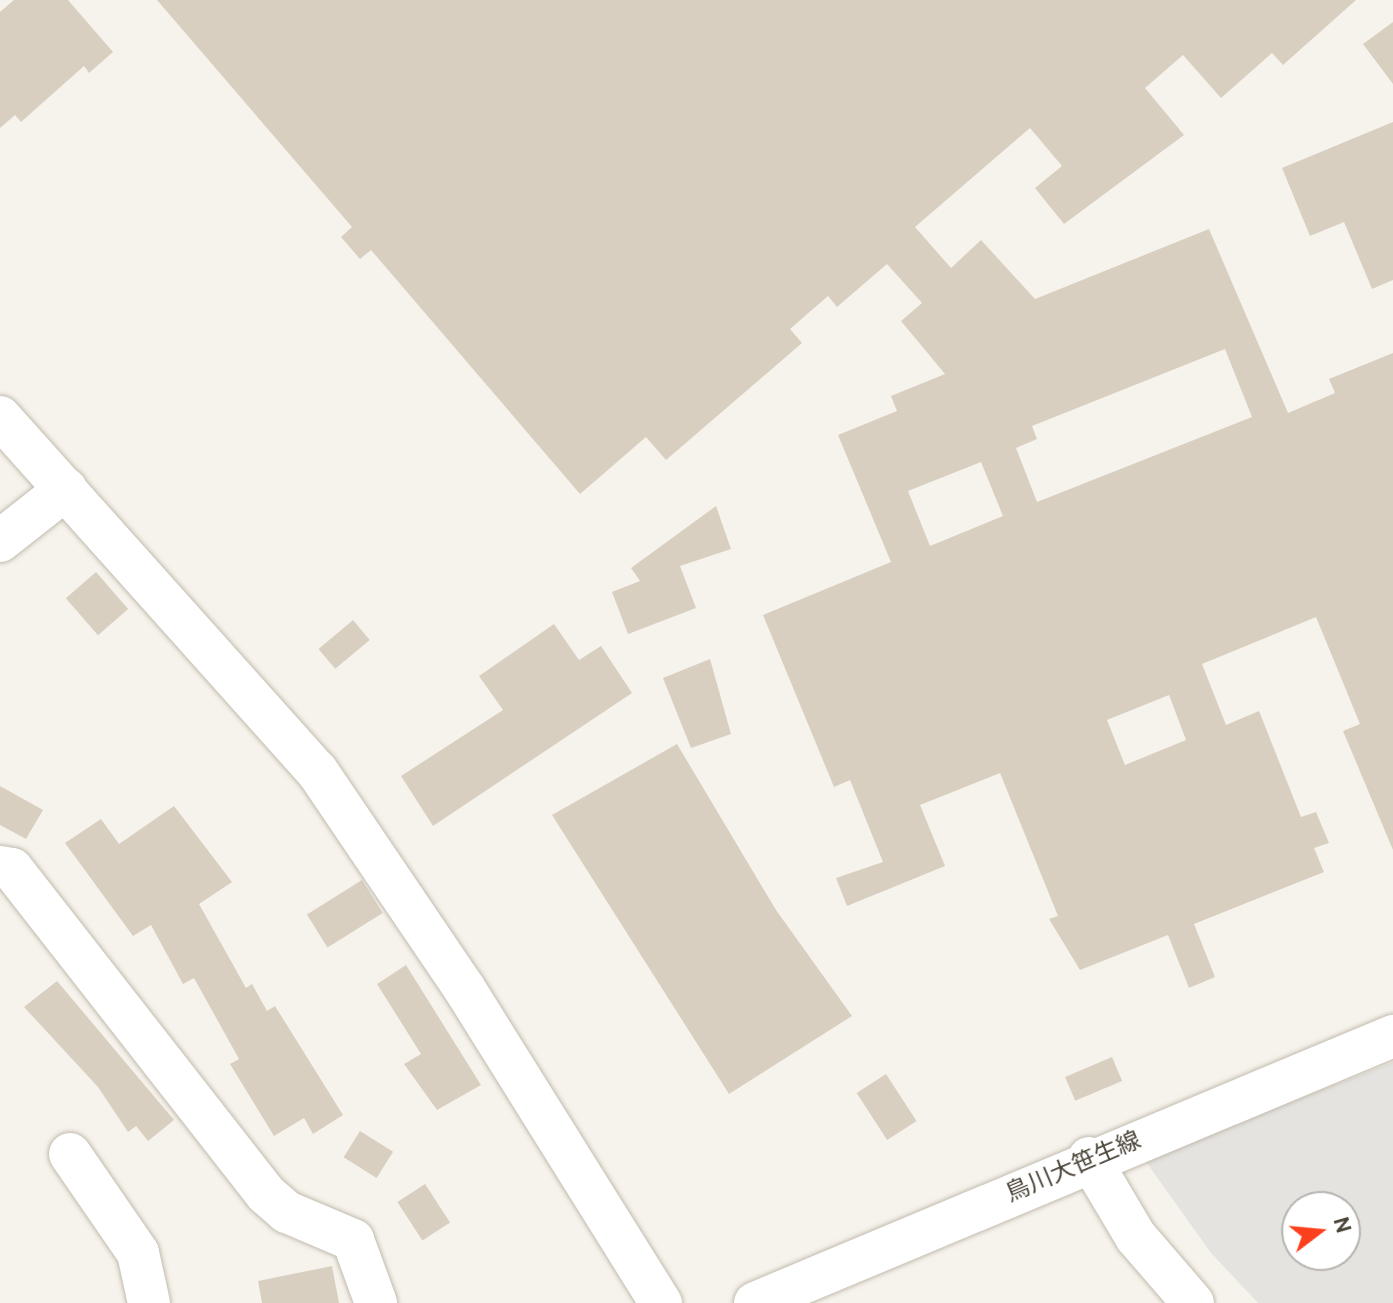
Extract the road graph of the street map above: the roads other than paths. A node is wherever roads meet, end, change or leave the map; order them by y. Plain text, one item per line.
1 (0, 417) edge
2 (66, 489) junction
3 (0, 541) edge
4 (0, 867) edge
5 (1393, 1036) edge
6 (70, 1154) dead end
7 (1089, 1158) junction
8 (149, 1303) edge
9 (376, 1303) edge
10 (661, 1303) edge
11 (755, 1303) edge
12 (1193, 1303) edge

1 - 2 street
2 - 3 street
2 - 10 street
4 - 9 street
5 - 7 street, 鳥川大笹生線
6 - 8 street
7 - 11 street, 鳥川大笹生線
7 - 12 street

